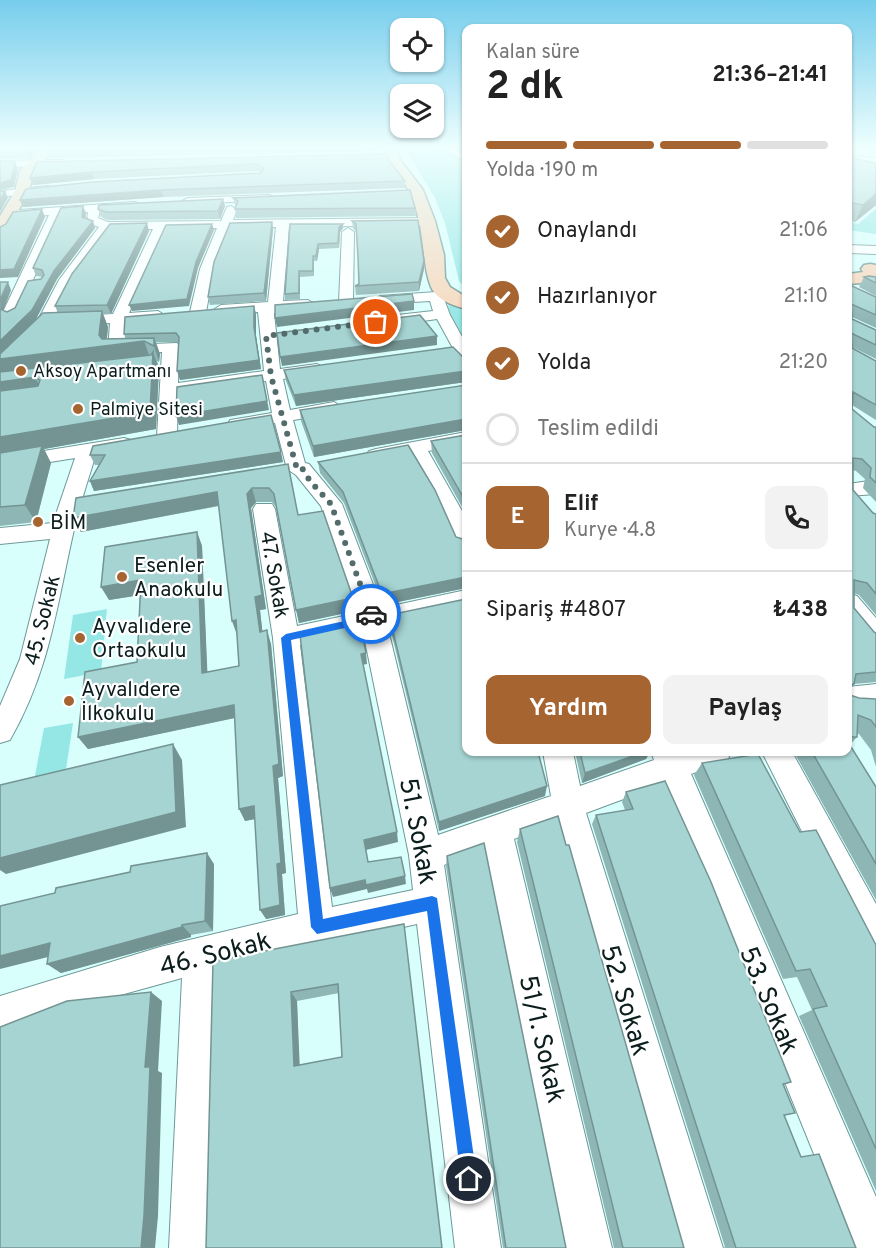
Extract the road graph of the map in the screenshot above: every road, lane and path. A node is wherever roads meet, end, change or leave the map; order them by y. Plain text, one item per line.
1 (82, 205) edge
2 (108, 205) edge
3 (137, 205) edge
4 (238, 205) edge
5 (418, 205) edge
6 (433, 205) edge
7 (95, 207) junction
8 (80, 208) junction
9 (6, 211) edge
10 (57, 211) junction
11 (427, 221) junction
12 (283, 223) junction
13 (224, 224) junction
14 (107, 226) junction
15 (125, 226) junction
16 (161, 226) junction
17 (0, 229) edge
18 (348, 232) dead end
19 (852, 247) edge
20 (863, 269) edge
21 (66, 280) junction
22 (17, 283) junction
23 (436, 287) junction
24 (462, 290) edge
25 (462, 301) edge
26 (334, 302) junction
27 (275, 306) junction
28 (186, 313) junction
29 (10, 314) edge
30 (442, 314) junction
31 (118, 320) junction
32 (45, 322) junction
33 (372, 323) edge
34 (458, 352) edge
35 (171, 354) junction
36 (0, 366) edge
37 (330, 367) edge
38 (125, 368) edge
39 (271, 376) junction
40 (168, 390) junction
41 (349, 406) edge
42 (282, 416) junction
43 (213, 428) edge
44 (190, 432) edge
45 (167, 436) junction
46 (462, 439) edge
47 (416, 448) junction
48 (87, 451) junction
49 (359, 458) edge
50 (0, 464) edge
51 (852, 486) edge
52 (876, 487) edge
53 (852, 491) edge
54 (867, 508) edge
55 (264, 509) dead end
56 (63, 530) junction
57 (462, 533) edge
58 (0, 536) edge
59 (462, 600) edge
60 (852, 607) edge
61 (373, 618) junction
62 (876, 634) edge
63 (286, 638) junction
64 (876, 696) edge
65 (852, 698) edge
66 (0, 731) edge
67 (559, 756) edge
68 (693, 756) edge
69 (779, 756) edge
70 (670, 760) edge
71 (568, 806) junction
72 (496, 830) junction
73 (426, 855) junction
74 (432, 903) junction
75 (317, 927) junction
76 (876, 940) edge
77 (201, 955) junction
78 (0, 1015) edge
79 (192, 1248) edge
80 (478, 1248) edge
81 (589, 1248) edge
82 (700, 1248) edge
83 (875, 1248) edge

1 - 8 street
2 - 7 street
3 - 15 street
4 - 13 street
5 - 11 main road
6 - 24 main road
7 - 8 street
7 - 14 street
8 - 10 street
9 - 10 street
9 - 17 main road
10 - 22 street
11 - 12 street
11 - 23 main road
12 - 13 street
12 - 27 street
13 - 16 street
13 - 28 street
14 - 15 street
14 - 21 street
15 - 16 street
16 - 31 street
18 - 26 street
19 - 20 street
21 - 22 street
21 - 32 street
22 - 29 street
23 - 25 main road
23 - 26 street
23 - 30 street
26 - 27 street
27 - 28 street
27 - 39 street
28 - 31 street
30 - 33 street
30 - 34 street
31 - 32 street
31 - 35 street
32 - 36 street
35 - 38 street
35 - 40 street
37 - 39 street
39 - 40 street
39 - 42 street
40 - 45 street
41 - 42 street
42 - 43 street
42 - 61 street, 51. Sokak
44 - 45 street
45 - 48 street
46 - 47 street
47 - 49 street
47 - 57 street
48 - 50 street
48 - 56 street, 45. Sokak
51 - 52 street
53 - 54 street
55 - 63 street, 47. Sokak
56 - 58 street
56 - 66 street, 45. Sokak
59 - 61 street
60 - 62 street
61 - 63 street
61 - 73 street, 51. Sokak
63 - 75 street, 47. Sokak
64 - 65 street
67 - 71 street, 52. Sokak
68 - 70 street
69 - 76 street
70 - 71 street
70 - 83 street, 53. Sokak
71 - 72 street
71 - 82 street, 52. Sokak
72 - 73 street
72 - 81 street, 51/1. Sokak
73 - 74 street, 51. Sokak
74 - 75 street, 46. Sokak
74 - 80 street, 51. Sokak
75 - 77 street, 46. Sokak
77 - 78 street, 46. Sokak
77 - 79 street

